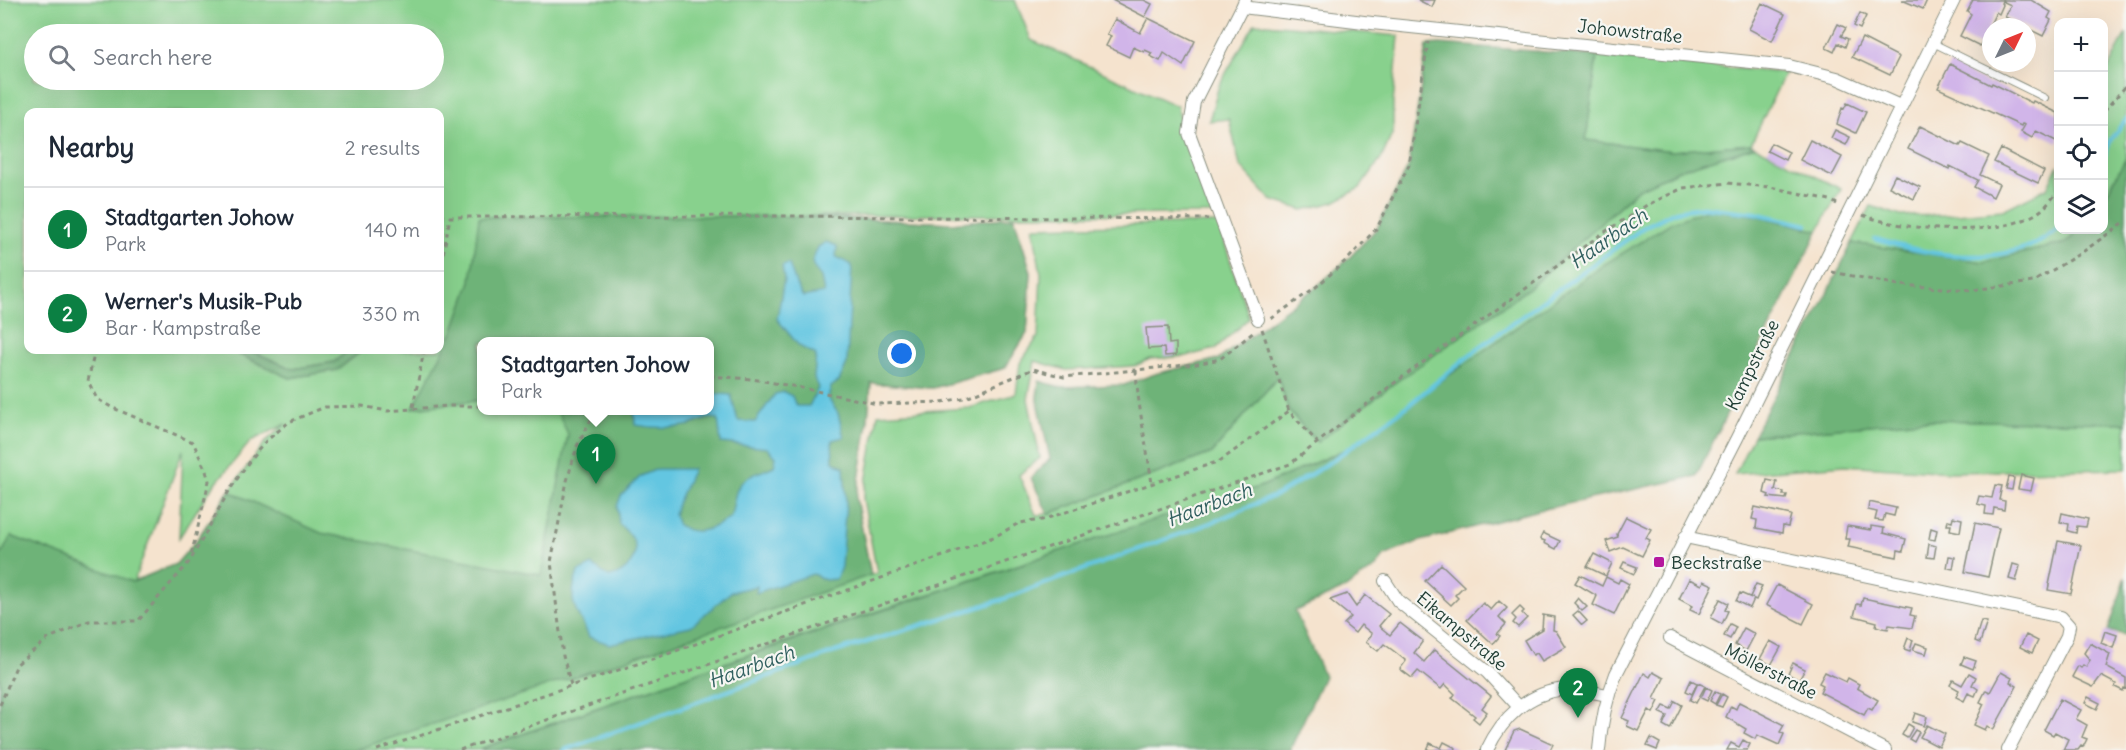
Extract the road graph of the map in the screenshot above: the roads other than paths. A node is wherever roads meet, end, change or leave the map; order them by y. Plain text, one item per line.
1 (1954, 0) edge
2 (1243, 3) edge
3 (1932, 43) junction
4 (2045, 98) dead end
5 (1900, 106) junction
6 (1260, 323) road end
7 (1685, 537) junction
8 (1385, 581) dead end
9 (1670, 638) dead end
10 (1608, 695) junction
11 (1519, 707) junction
12 (1487, 750) edge
13 (1599, 750) edge
14 (1885, 750) edge
15 (2008, 750) edge

1 - 3 street, Kampstraße
2 - 5 street, Johowstraße
2 - 6 street, Johowstraße
3 - 4 lane
3 - 5 street, Kampstraße
5 - 7 street, Kampstraße
7 - 10 street, Kampstraße
7 - 15 street
8 - 11 street, Eikampstraße
9 - 14 street, Möllerstraße
10 - 11 street
10 - 13 street, Kampstraße
11 - 12 street

